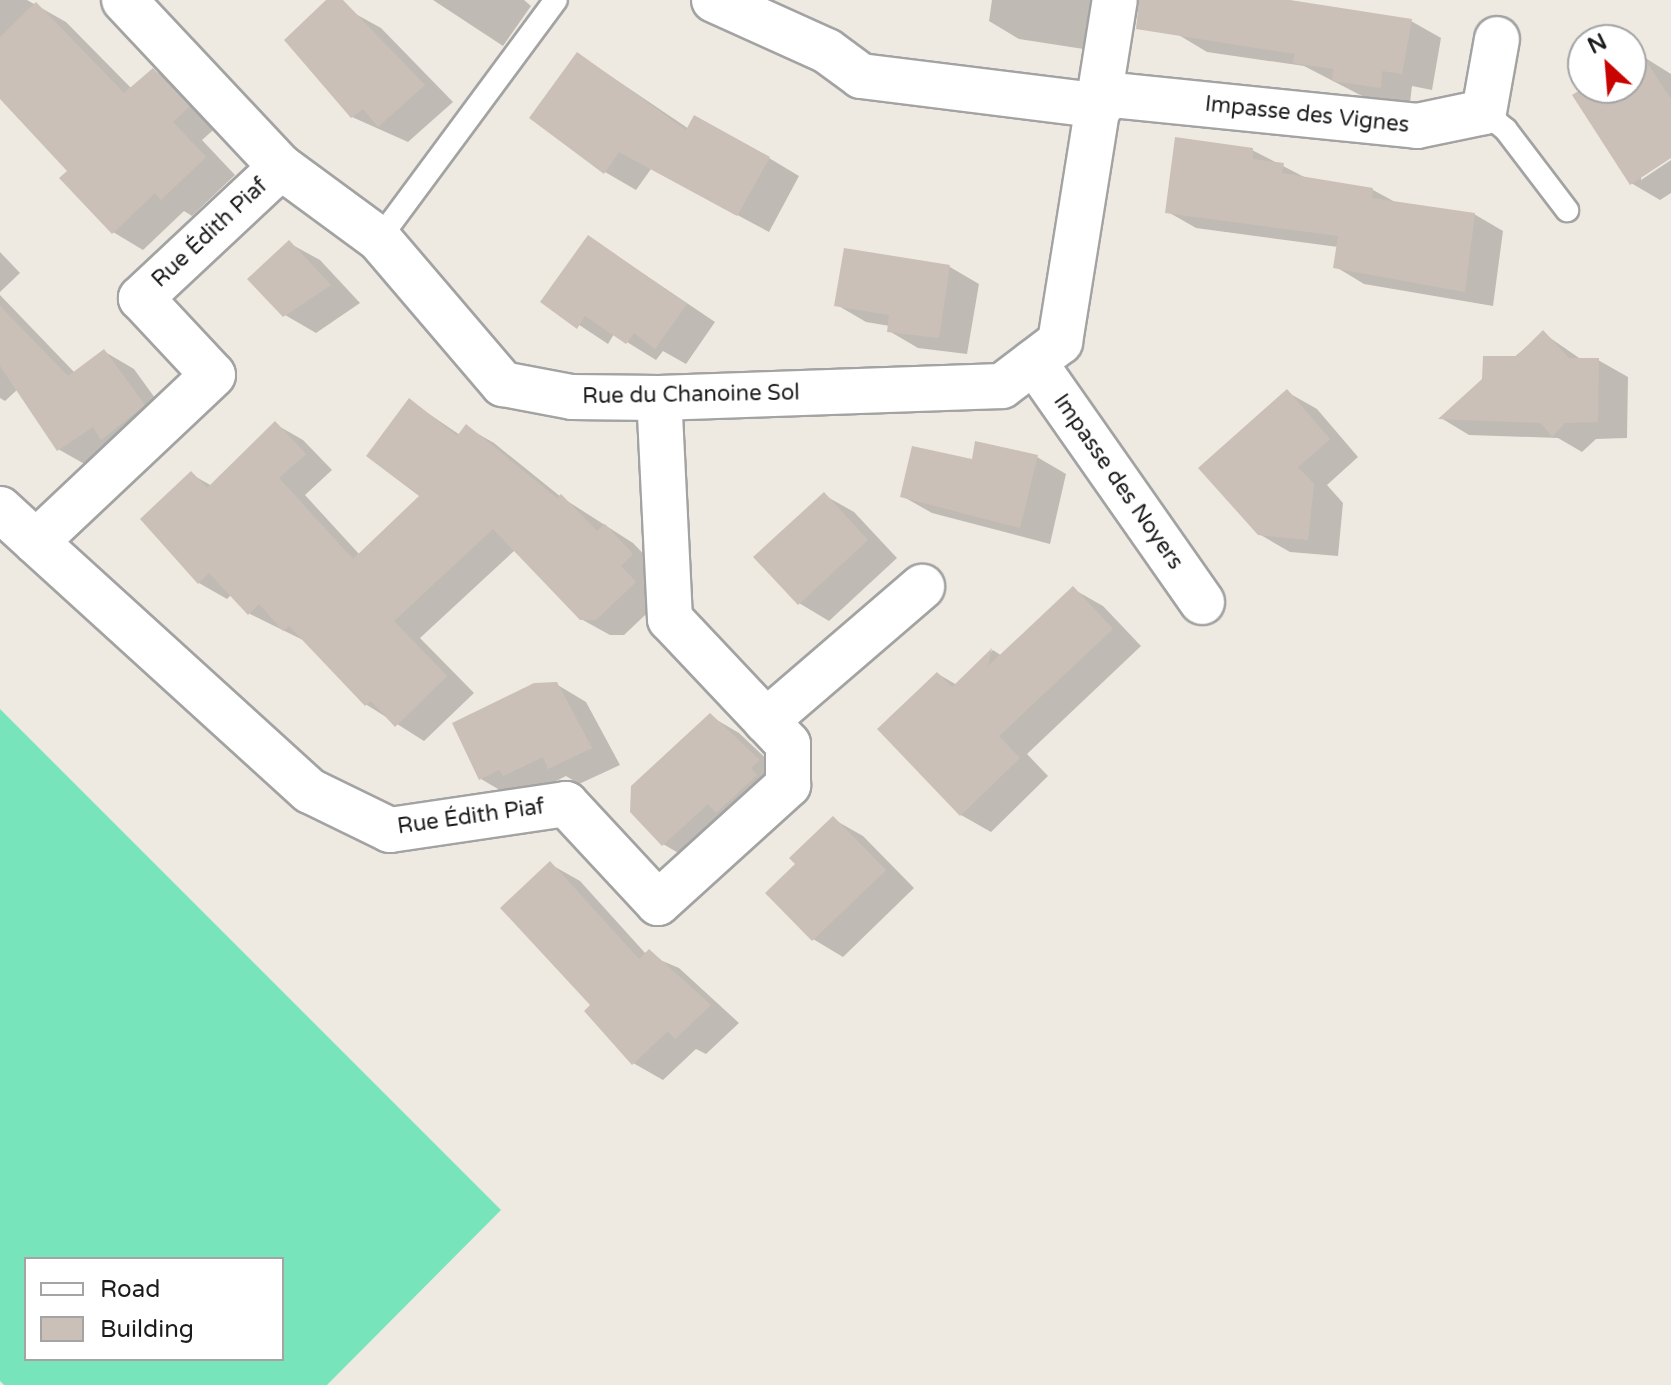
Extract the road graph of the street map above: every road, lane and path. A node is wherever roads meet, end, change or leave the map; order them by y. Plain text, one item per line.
1 (124, 0) edge
2 (556, 0) edge
3 (1115, 0) edge
4 (736, 5) edge
5 (1497, 39) dead end
6 (1102, 100) junction
7 (1484, 112) junction
8 (281, 167) junction
9 (1567, 210) dead end
10 (379, 239) junction
11 (1034, 362) junction
12 (659, 398) junction
13 (0, 509) edge
14 (36, 542) junction
15 (922, 587) dead end
16 (1202, 602) dead end
17 (766, 721) junction

1 - 8 street, Rue du Chanoine Sol
2 - 10 lane
3 - 6 street, Rue du Chanoine Sol
4 - 6 street, Impasse des Vignes
5 - 7 street
6 - 7 street, Impasse des Vignes
6 - 11 street, Rue du Chanoine Sol
7 - 9 lane
8 - 10 street, Rue du Chanoine Sol
8 - 14 street, Rue Édith Piaf
10 - 12 street, Rue du Chanoine Sol
11 - 12 street, Rue du Chanoine Sol
11 - 16 street, Impasse des Noyers
12 - 17 street, Rue Édith Piaf
13 - 14 street
14 - 17 street, Rue Édith Piaf
15 - 17 street

